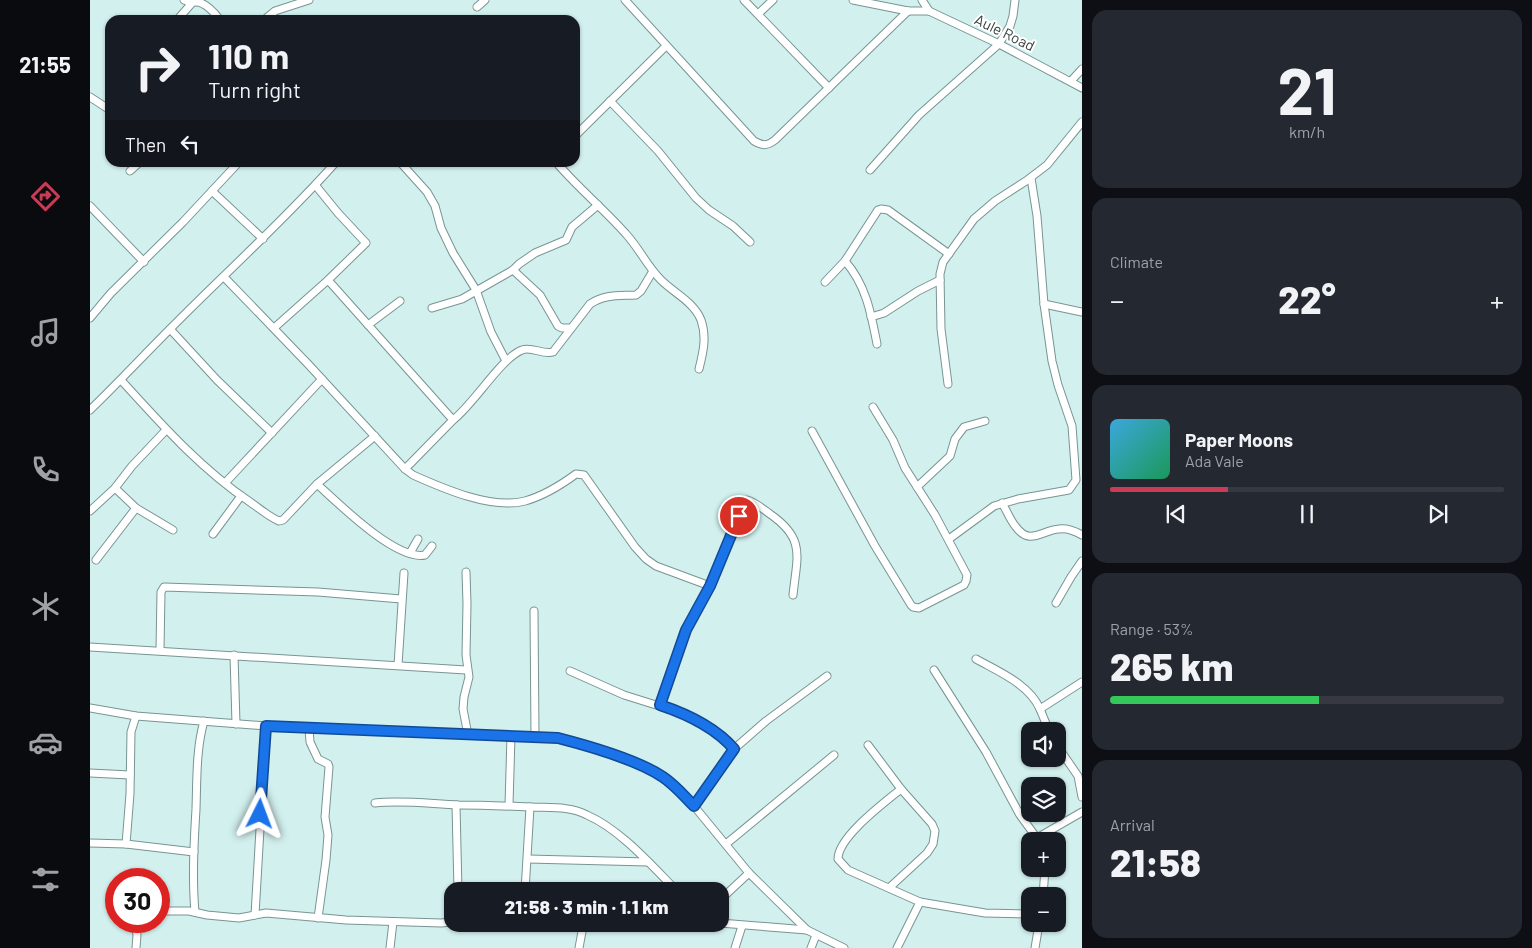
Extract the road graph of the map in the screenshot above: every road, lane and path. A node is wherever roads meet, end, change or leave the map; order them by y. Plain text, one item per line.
1 (184, 0) edge
2 (309, 0) edge
3 (485, 0) edge
4 (625, 0) edge
5 (744, 0) edge
6 (773, 0) edge
7 (853, 0) edge
8 (922, 0) edge
9 (1015, 0) edge
10 (300, 1) edge
11 (192, 3) junction
12 (477, 8) dead end
13 (908, 11) junction
14 (929, 11) junction
15 (758, 14) junction
16 (181, 15) edge
17 (216, 15) edge
18 (270, 15) edge
19 (999, 44) junction
20 (666, 46) junction
21 (1082, 69) edge
22 (1071, 81) junction
23 (829, 88) junction
24 (1082, 88) edge
25 (90, 97) edge
26 (610, 101) junction
27 (105, 107) edge
28 (1082, 122) edge
29 (580, 131) edge
30 (134, 167) edge
31 (234, 167) edge
32 (332, 167) edge
33 (404, 167) edge
34 (560, 167) edge
35 (870, 170) dead end
36 (130, 171) dead end
37 (1031, 178) junction
38 (316, 186) junction
39 (212, 192) junction
40 (598, 205) junction
41 (90, 206) edge
42 (263, 239) junction
43 (750, 242) dead end
44 (950, 254) junction
45 (845, 261) junction
46 (144, 262) junction
47 (513, 270) junction
48 (653, 272) junction
49 (224, 277) junction
50 (328, 280) junction
51 (940, 280) junction
52 (825, 282) dead end
53 (476, 290) junction
54 (400, 301) dead end
55 (1044, 304) junction
56 (432, 308) dead end
57 (1082, 312) edge
58 (871, 317) junction
59 (90, 318) edge
60 (368, 325) junction
61 (274, 328) junction
62 (571, 328) junction
63 (170, 329) junction
64 (876, 344) dead end
65 (506, 361) junction
66 (699, 369) dead end
67 (322, 379) junction
68 (122, 380) junction
69 (948, 384) dead end
70 (873, 407) dead end
71 (90, 410) edge
72 (454, 420) junction
73 (985, 421) dead end
74 (166, 430) junction
75 (812, 431) dead end
76 (272, 433) junction
77 (375, 436) junction
78 (405, 469) junction
79 (225, 483) junction
80 (317, 484) junction
81 (917, 487) junction
82 (115, 488) junction
83 (241, 496) junction
84 (1002, 503) junction
85 (136, 508) junction
86 (90, 511) edge
87 (173, 530) dead end
88 (213, 534) dead end
89 (1082, 534) edge
90 (418, 539) dead end
91 (948, 539) junction
92 (432, 546) dead end
93 (410, 553) junction
94 (96, 560) dead end
95 (1082, 562) edge
96 (466, 572) dead end
97 (404, 573) dead end
98 (710, 586) junction
99 (793, 595) dead end
100 (401, 600) junction
101 (1056, 603) dead end
102 (534, 611) dead end
103 (90, 647) edge
104 (160, 650) junction
105 (234, 655) junction
106 (976, 658) dead end
107 (398, 665) junction
108 (466, 670) junction
109 (934, 670) dead end
110 (570, 671) dead end
111 (827, 676) dead end
112 (1082, 682) edge
113 (660, 705) junction
114 (90, 708) edge
115 (1040, 709) junction
116 (136, 716) junction
117 (204, 721) junction
118 (1045, 722) edge
119 (236, 724) junction
120 (266, 726) junction
121 (309, 728) junction
122 (468, 735) junction
123 (511, 736) junction
124 (535, 736) junction
125 (868, 746) dead end
126 (734, 749) junction
127 (834, 755) dead end
128 (1066, 759) edge
129 (90, 773) edge
130 (130, 775) junction
131 (901, 789) junction
132 (1082, 797) edge
133 (375, 803) dead end
134 (456, 805) junction
135 (509, 805) junction
136 (694, 806) junction
137 (530, 807) junction
138 (1082, 812) edge
139 (1032, 832) edge
140 (1051, 832) edge
141 (90, 843) edge
142 (126, 844) junction
143 (726, 844) junction
144 (194, 852) junction
145 (528, 859) junction
146 (648, 862) junction
147 (749, 873) junction
148 (458, 882) edge
149 (526, 882) edge
150 (668, 882) edge
151 (889, 888) junction
152 (729, 892) edge
153 (920, 902) junction
154 (170, 912) edge
155 (195, 912) junction
156 (1021, 914) edge
157 (255, 915) junction
158 (318, 918) junction
159 (393, 922) junction
160 (444, 922) edge
161 (729, 925) edge
162 (742, 926) junction
163 (807, 930) junction
164 (582, 932) edge
165 (1038, 932) edge
166 (137, 933) edge
167 (816, 935) junction
168 (136, 948) edge
169 (390, 948) edge
170 (579, 948) edge
171 (736, 948) edge
172 (811, 948) edge
173 (844, 948) edge
174 (897, 948) edge
175 (1035, 948) edge

1 - 11 street
2 - 10 street
3 - 12 street
4 - 20 street
5 - 15 street
6 - 15 street
7 - 13 street, Aule Road
8 - 14 street
9 - 19 street
10 - 18 street
11 - 16 street
11 - 17 street
13 - 14 street, Aule Road
13 - 23 street
14 - 19 street, Aule Road
15 - 23 street
19 - 22 street, Aule Road
19 - 35 street
20 - 23 street
20 - 26 street
21 - 22 street
22 - 24 street, Aule Road
25 - 27 street
26 - 29 street
26 - 43 street
28 - 37 street
30 - 36 street
31 - 39 street
32 - 38 street
33 - 53 street
34 - 40 street
37 - 44 street
37 - 55 street
38 - 42 street
38 - 50 street
39 - 42 street
39 - 46 street
40 - 47 street
40 - 48 street
41 - 46 street
42 - 49 street
44 - 45 street
44 - 51 street
45 - 52 street
45 - 58 street
46 - 59 street
47 - 53 street
47 - 62 street
48 - 62 street
48 - 66 street
49 - 61 street
49 - 63 street
50 - 60 street
50 - 61 street
51 - 58 street
51 - 69 street
53 - 56 street
53 - 65 street
54 - 60 street
55 - 57 street
55 - 84 street
58 - 64 street
60 - 72 street
61 - 67 street
62 - 65 street
63 - 68 street
63 - 76 street
65 - 72 street
67 - 76 street
67 - 77 street
68 - 71 street
68 - 74 street
70 - 81 street
72 - 78 street
73 - 81 street
74 - 79 street
74 - 82 street
75 - 91 street
76 - 79 street
77 - 78 street
77 - 80 street
78 - 98 street
79 - 83 street
80 - 83 street
80 - 93 street
81 - 91 street
82 - 85 street
82 - 86 street
83 - 88 street
84 - 89 street
84 - 91 street
85 - 87 street
85 - 94 street
90 - 93 street
92 - 93 street
95 - 101 street
96 - 108 street
97 - 100 street
98 - 99 street
98 - 113 street
100 - 104 street
100 - 107 street
102 - 124 street
103 - 104 street
104 - 105 street
105 - 107 street
105 - 119 street
106 - 115 street
107 - 108 street
108 - 122 street
109 - 139 street
110 - 113 street
111 - 126 street
112 - 115 street
113 - 126 street
114 - 116 street
115 - 118 street
116 - 117 street
116 - 130 street
117 - 119 street
117 - 144 street
119 - 120 street
120 - 121 street
120 - 157 street
121 - 122 street
121 - 158 street
122 - 123 street
123 - 124 street
123 - 135 street
124 - 136 street
125 - 131 street
126 - 136 street
127 - 143 street
128 - 132 street
129 - 130 street
130 - 142 street
131 - 151 street
131 - 151 street
133 - 134 street
134 - 135 street
134 - 148 street
135 - 137 street
136 - 143 street
137 - 145 street
137 - 146 street
138 - 140 street
141 - 142 street
142 - 144 street
143 - 147 street
144 - 155 street
145 - 146 street
145 - 149 street
146 - 150 street
147 - 152 street
147 - 163 street
151 - 153 street
153 - 156 street
153 - 174 street
154 - 155 street
155 - 157 street
157 - 158 street
158 - 159 street
159 - 160 street
159 - 169 street
161 - 162 street
162 - 163 street
162 - 171 street
163 - 167 street
164 - 170 street
165 - 175 street
166 - 168 street
167 - 172 street
167 - 173 street

